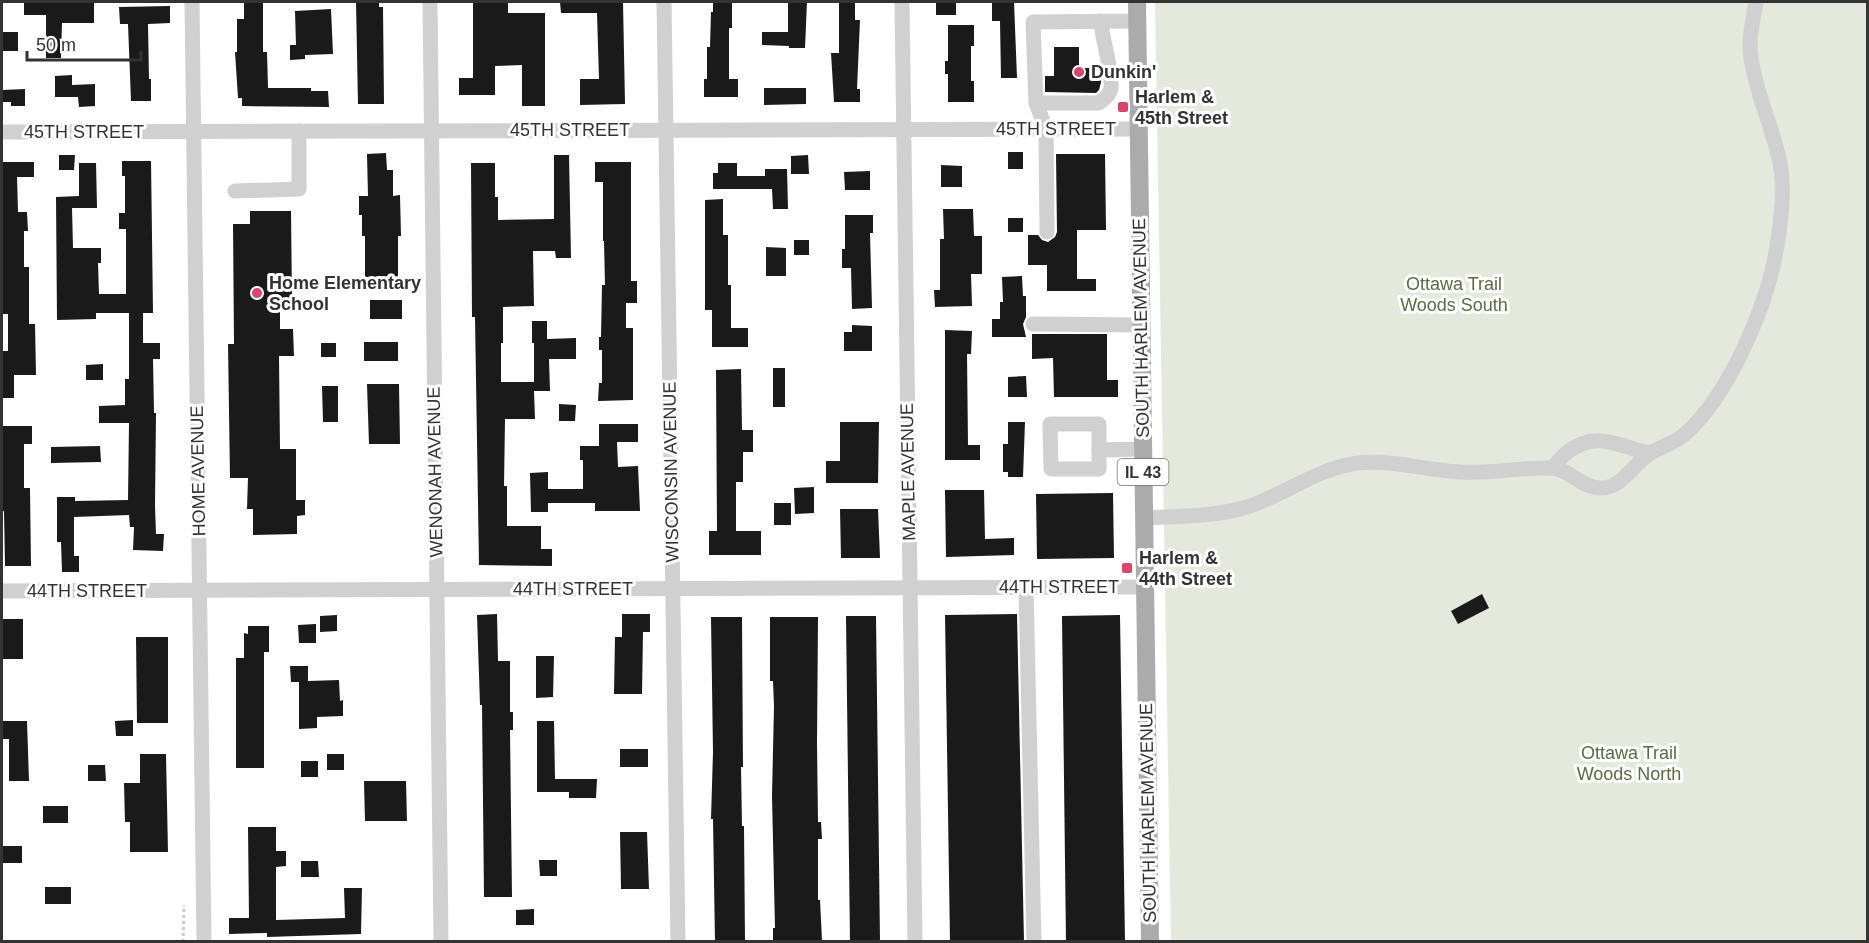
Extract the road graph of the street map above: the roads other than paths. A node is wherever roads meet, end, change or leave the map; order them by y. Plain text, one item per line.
1 (192, 2) edge
2 (430, 2) edge
3 (664, 2) edge
4 (902, 2) edge
5 (1137, 2) edge
6 (1756, 2) edge
7 (1101, 21) junction
8 (1137, 21) junction
9 (1036, 103) junction
10 (903, 129) junction
11 (1047, 129) junction
12 (1138, 129) junction
13 (666, 130) junction
14 (194, 131) junction
15 (299, 131) junction
16 (431, 131) junction
17 (2, 132) edge
18 (235, 191) dead end
19 (1047, 232) dead end
20 (1033, 324) dead end
21 (1141, 325) junction
22 (1143, 449) junction
23 (1099, 450) dead end
24 (1650, 453) junction
25 (1552, 468) junction
26 (1144, 518) junction
27 (1026, 587) junction
28 (1145, 587) junction
29 (910, 588) junction
30 (673, 589) junction
31 (200, 590) junction
32 (437, 590) junction
33 (2, 591) edge
34 (204, 942) edge
35 (441, 942) edge
36 (678, 942) edge
37 (915, 942) edge
38 (1034, 942) edge
39 (1150, 942) edge

1 - 14 street, HOME AVENUE
2 - 16 street, WENONAH AVENUE
3 - 13 street, WISCONSIN AVENUE
4 - 10 street, MAPLE AVENUE
5 - 8 main road, SOUTH HARLEM AVENUE / IL 43
6 - 24 street
7 - 8 street
7 - 9 street
7 - 9 street
8 - 12 main road, SOUTH HARLEM AVENUE / IL 43
9 - 11 street
10 - 11 street, 45TH STREET
10 - 13 street, 45TH STREET
10 - 29 street, MAPLE AVENUE
11 - 12 street, 45TH STREET
11 - 19 street
12 - 21 main road, SOUTH HARLEM AVENUE / IL 43
13 - 16 street, 45TH STREET
13 - 30 street, WISCONSIN AVENUE
14 - 15 street, 45TH STREET
14 - 17 street, 45TH STREET
14 - 31 street, HOME AVENUE
15 - 16 street, 45TH STREET
15 - 18 street
16 - 32 street, WENONAH AVENUE
20 - 21 street
21 - 22 main road, SOUTH HARLEM AVENUE / IL 43
22 - 23 street
22 - 26 main road, SOUTH HARLEM AVENUE / IL 43
24 - 25 street
24 - 25 street
25 - 26 street
26 - 28 main road, SOUTH HARLEM AVENUE / IL 43
27 - 28 street, 44TH STREET
27 - 29 street, 44TH STREET
27 - 38 street
28 - 39 main road, SOUTH HARLEM AVENUE / IL 43
29 - 30 street, 44TH STREET
29 - 37 street, MAPLE AVENUE
30 - 32 street, 44TH STREET
30 - 36 street, WISCONSIN AVENUE
31 - 32 street, 44TH STREET
31 - 33 street, 44TH STREET
31 - 34 street, HOME AVENUE
32 - 35 street, WENONAH AVENUE

